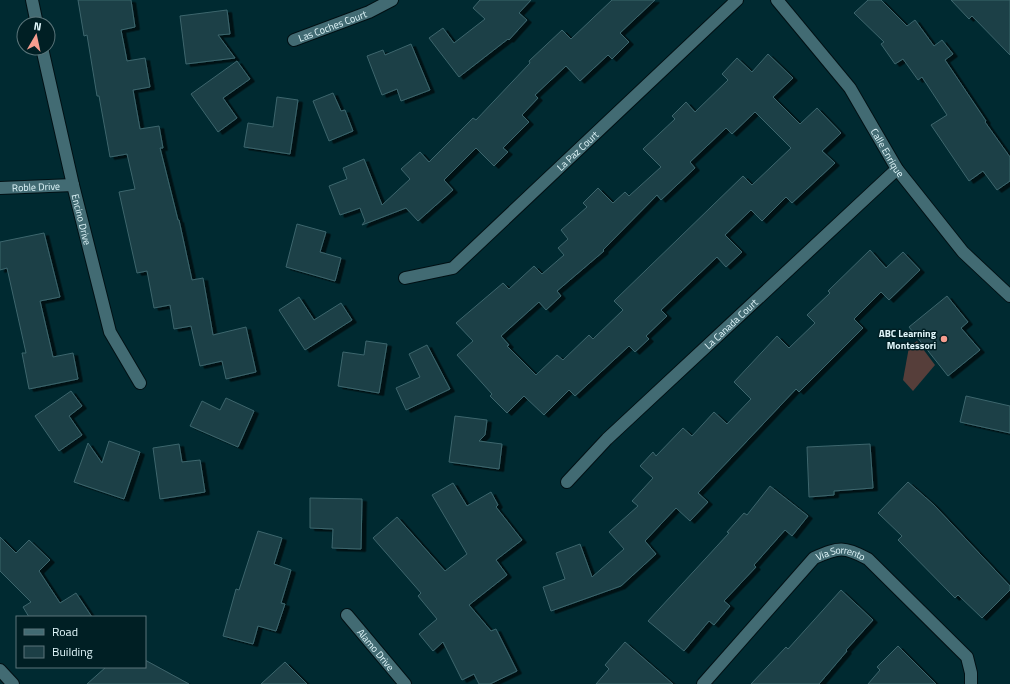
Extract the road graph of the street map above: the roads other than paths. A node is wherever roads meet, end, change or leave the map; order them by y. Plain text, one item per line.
1 (32, 0) edge
2 (392, 0) edge
3 (737, 0) edge
4 (777, 0) edge
5 (35, 16) edge
6 (294, 40) dead end
7 (44, 56) edge
8 (897, 169) junction
9 (73, 185) junction
10 (0, 188) edge
11 (405, 278) dead end
12 (1010, 296) edge
13 (140, 383) dead end
14 (567, 482) dead end
15 (347, 615) dead end
16 (0, 670) edge
17 (13, 684) edge
18 (404, 684) edge
19 (703, 684) edge
20 (971, 684) edge

1 - 5 street
2 - 6 street, Las Coches Court
3 - 11 street, La Paz Court
4 - 8 street, Calle Enrique
7 - 9 street, Encino Drive
8 - 12 street, Calle Enrique
8 - 14 street, La Canada Court
9 - 10 street, Roble Drive
9 - 13 street, Encino Drive
15 - 18 street, Alamo Drive
16 - 17 street
19 - 20 street, Via Sorrento

